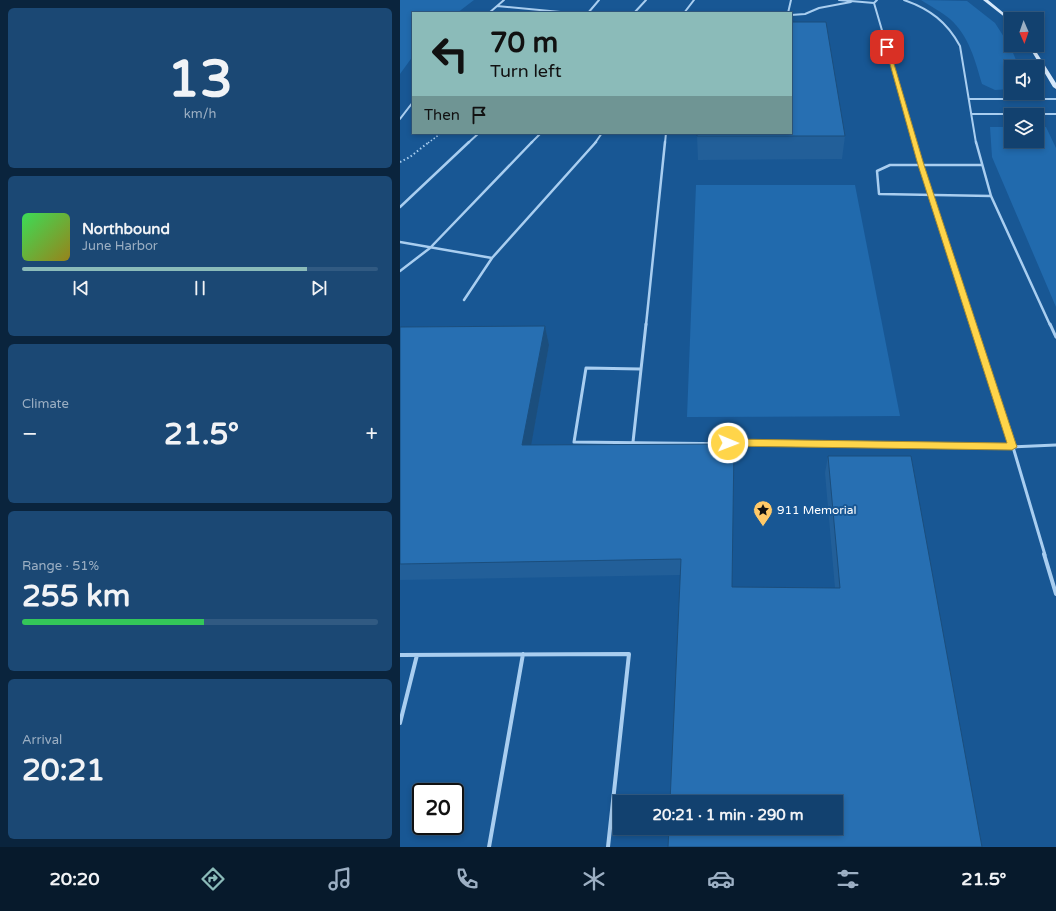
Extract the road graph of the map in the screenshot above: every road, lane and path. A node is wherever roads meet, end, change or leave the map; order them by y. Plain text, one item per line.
1 (504, 0) edge
2 (599, 0) edge
3 (646, 0) edge
4 (694, 0) edge
5 (792, 0) edge
6 (839, 0) edge
7 (877, 0) edge
8 (904, 0) edge
9 (984, 0) edge
10 (851, 2) junction
11 (874, 3) junction
12 (498, 6) junction
13 (490, 12) edge
14 (541, 12) edge
15 (589, 12) edge
16 (635, 12) edge
17 (685, 12) edge
18 (788, 12) edge
19 (792, 15) edge
20 (1004, 16) edge
21 (1034, 52) edge
22 (1056, 87) edge
23 (969, 99) junction
24 (1056, 99) edge
25 (412, 103) edge
26 (971, 114) junction
27 (1056, 114) edge
28 (400, 119) edge
29 (440, 134) edge
30 (478, 134) edge
31 (540, 134) edge
32 (600, 134) edge
33 (666, 134) edge
34 (400, 162) edge
35 (921, 165) junction
36 (981, 165) junction
37 (931, 195) junction
38 (991, 196) junction
39 (400, 207) edge
40 (400, 242) edge
41 (430, 248) junction
42 (492, 258) junction
43 (400, 271) edge
44 (464, 300) dead end
45 (1056, 336) edge
46 (640, 369) junction
47 (633, 442) junction
48 (1056, 445) edge
49 (1012, 447) junction
50 (1056, 594) edge
51 (523, 654) junction
52 (400, 655) edge
53 (417, 655) junction
54 (400, 722) edge
55 (489, 847) edge
56 (608, 847) edge

1 - 12 lane
2 - 15 lane
3 - 16 lane
4 - 17 lane
5 - 18 lane
6 - 10 lane
7 - 11 lane
8 - 23 lane
9 - 20 street
10 - 11 lane
10 - 19 lane
11 - 35 lane
12 - 13 lane
12 - 14 lane
21 - 22 street
23 - 24 lane
23 - 26 lane
25 - 28 lane
26 - 27 lane
26 - 36 lane
29 - 34 path
30 - 39 lane
31 - 41 lane
32 - 42 lane
33 - 46 lane
35 - 36 lane
35 - 37 lane
35 - 37 lane
36 - 38 lane
37 - 38 lane
37 - 49 lane
38 - 45 lane
40 - 41 lane
41 - 42 lane
41 - 43 lane
42 - 44 lane
46 - 47 lane
46 - 47 lane
47 - 49 lane
48 - 49 lane
49 - 50 lane
51 - 53 lane
51 - 55 lane
51 - 56 lane
52 - 53 lane
53 - 54 lane

